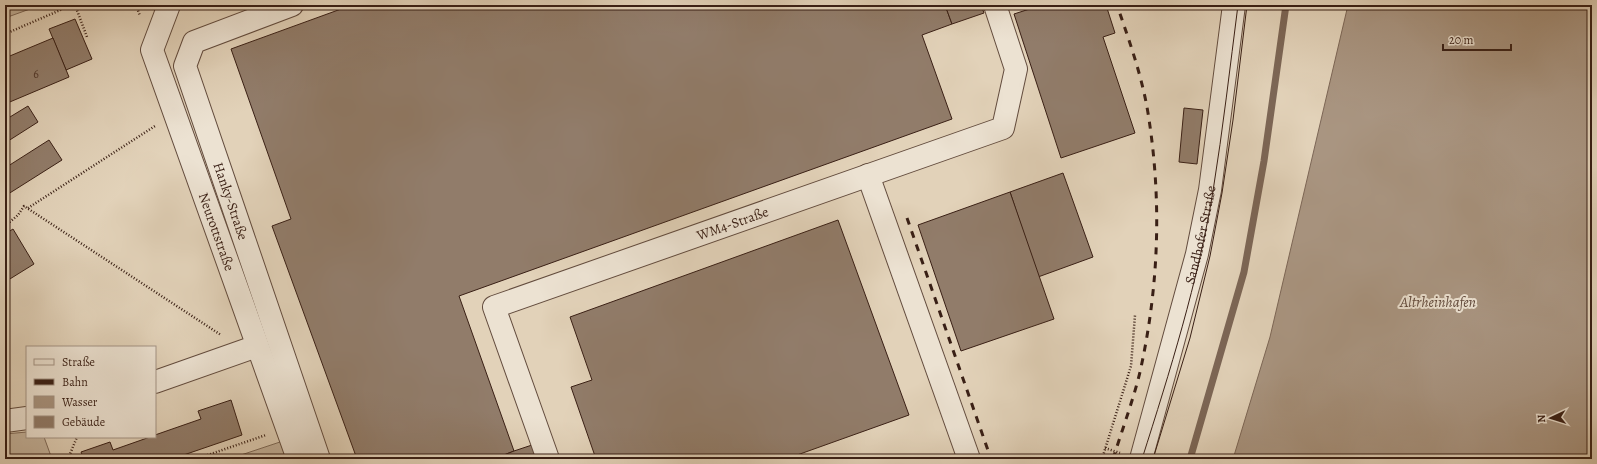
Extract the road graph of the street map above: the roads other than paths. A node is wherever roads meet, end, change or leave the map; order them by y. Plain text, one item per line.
1 (169, 5) edge
2 (292, 5) edge
3 (995, 5) edge
4 (1234, 5) edge
5 (868, 175) junction
6 (250, 348) junction
7 (156, 382) edge
8 (26, 418) edge
9 (5, 421) edge
10 (298, 459) edge
11 (319, 459) edge
12 (548, 459) edge
13 (969, 459) edge
14 (1142, 459) edge

1 - 6 street, Neurottstraße
2 - 11 street, Hanky-Straße
3 - 5 street, WM4-Straße
4 - 14 street, Sandhofer Straße
5 - 12 street, WM4-Straße
5 - 13 street
6 - 7 street
6 - 10 street, Neurottstraße
8 - 9 street

